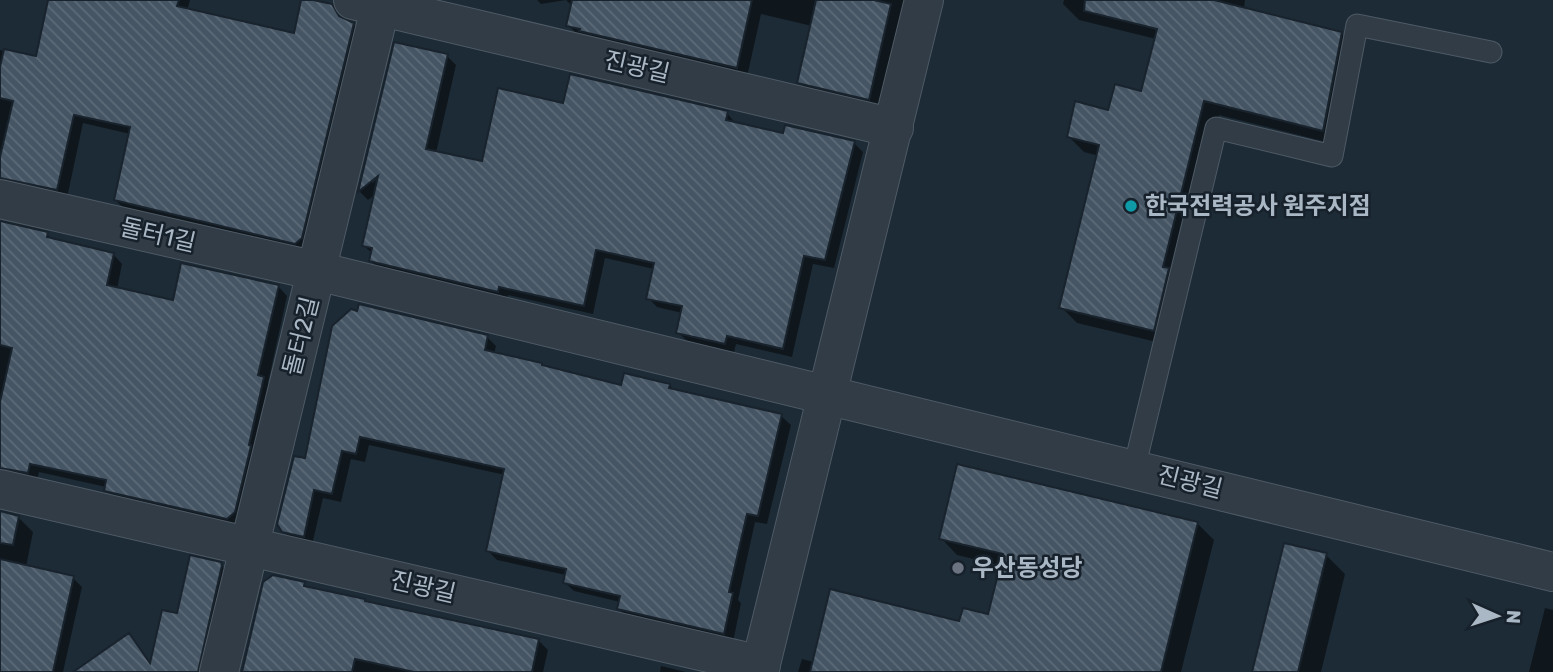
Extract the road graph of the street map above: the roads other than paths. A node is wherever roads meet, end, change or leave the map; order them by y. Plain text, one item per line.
1 (924, 0) edge
2 (372, 2) edge
3 (1490, 52) dead end
4 (894, 128) junction
5 (0, 199) edge
6 (317, 271) junction
7 (826, 394) junction
8 (1134, 469) junction
9 (0, 489) edge
10 (248, 547) junction
11 (1553, 572) edge
12 (760, 668) edge
13 (219, 672) edge

1 - 4 street, 진광길
2 - 4 street, 진광길
2 - 6 street, 돌터2길
3 - 8 lane
4 - 7 street, 진광길
5 - 6 street, 돌터1길
6 - 7 street, 진광길
6 - 10 street, 돌터2길
7 - 8 street, 진광길
7 - 12 street, 진광길
8 - 11 street, 진광길
9 - 10 street
10 - 12 street, 진광길
10 - 13 street, 돌터2길

